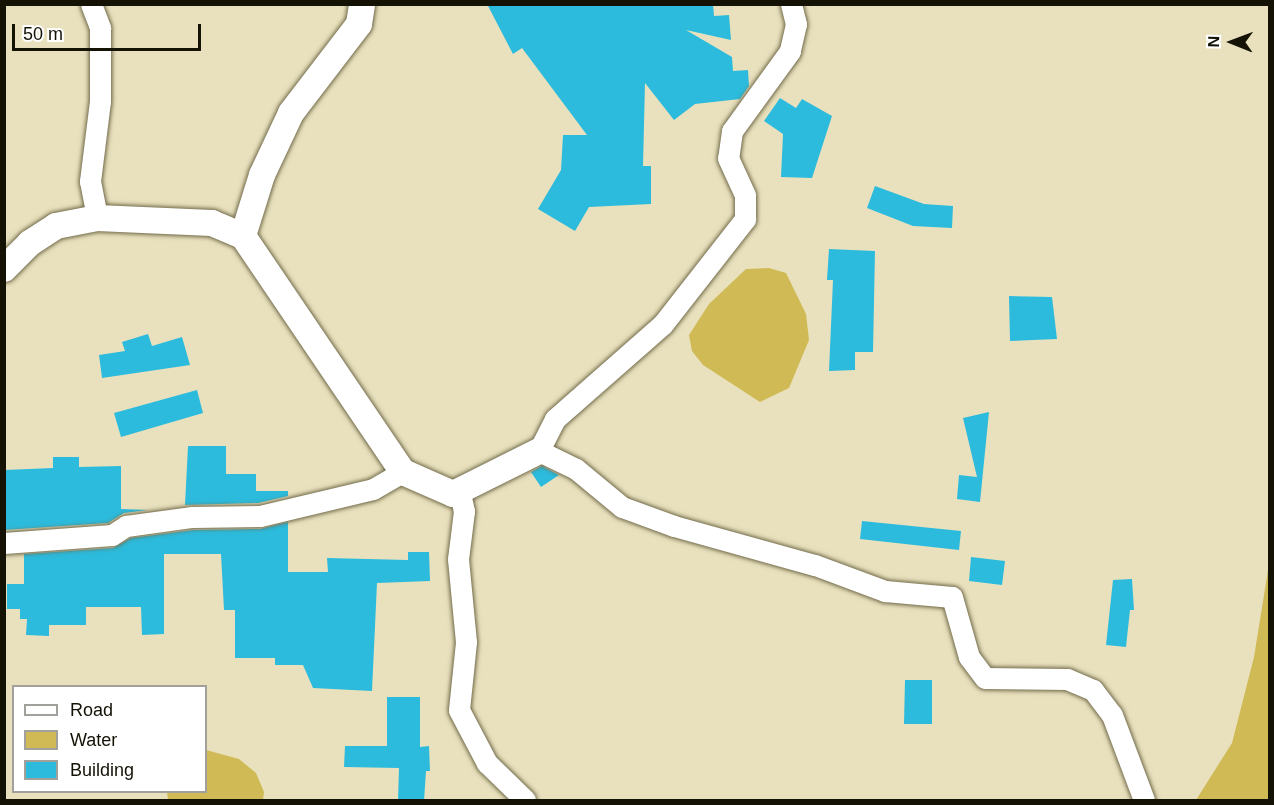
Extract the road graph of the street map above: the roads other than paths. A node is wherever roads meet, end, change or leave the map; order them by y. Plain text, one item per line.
1 (91, 4) edge
2 (362, 4) edge
3 (791, 4) edge
4 (97, 218) junction
5 (243, 236) junction
6 (4, 269) edge
7 (539, 451) junction
8 (403, 471) junction
9 (459, 488) junction
10 (4, 543) edge
11 (525, 801) edge
12 (1144, 801) edge

1 - 4 street
2 - 5 street
3 - 7 street
4 - 5 street
4 - 6 street
5 - 8 street
7 - 9 street
7 - 12 street
8 - 9 street
8 - 10 street
9 - 11 street

